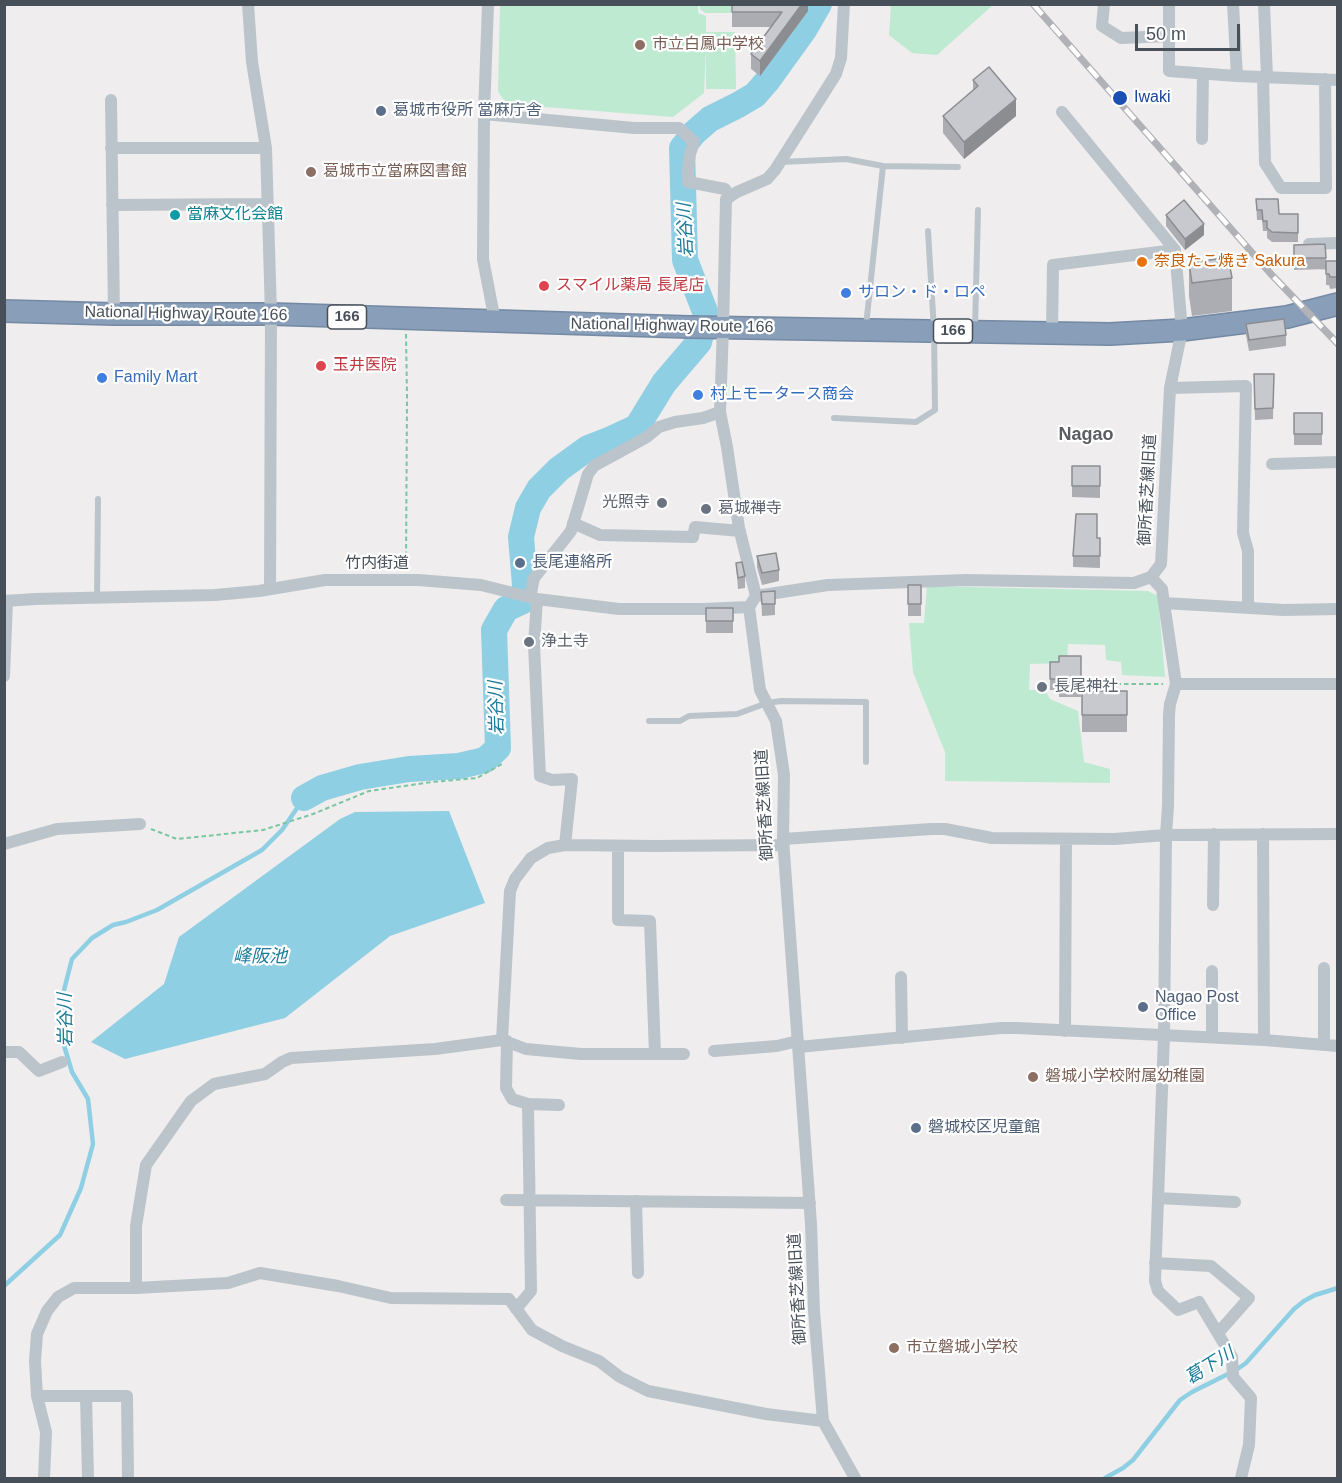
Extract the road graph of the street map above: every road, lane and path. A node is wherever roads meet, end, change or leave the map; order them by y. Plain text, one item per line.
1 (248, 4) edge
2 (488, 4) edge
3 (844, 4) edge
4 (1104, 4) edge
5 (1169, 4) edge
6 (1233, 4) edge
7 (1264, 4) edge
8 (1169, 36) junction
9 (1203, 74) junction
10 (1237, 76) junction
11 (1265, 77) junction
12 (1331, 80) edge
13 (111, 100) dead end
14 (1062, 112) dead end
15 (484, 114) junction
16 (1202, 139) dead end
17 (111, 148) junction
18 (266, 148) junction
19 (781, 162) junction
20 (884, 166) junction
21 (958, 167) dead end
22 (730, 197) junction
23 (267, 204) junction
24 (112, 205) junction
25 (978, 210) dead end
26 (928, 231) dead end
27 (1338, 243) edge
28 (1309, 244) edge
29 (1175, 250) junction
30 (1338, 304) edge
31 (4, 311) edge
32 (114, 314) junction
33 (271, 314) junction
34 (405, 318) junction
35 (495, 321) junction
36 (723, 328) junction
37 (866, 329) junction
38 (934, 330) junction
39 (1182, 330) junction
40 (975, 332) junction
41 (1052, 333) junction
42 (1170, 387) junction
43 (720, 412) junction
44 (834, 418) dead end
45 (1338, 462) edge
46 (1272, 464) dead end
47 (98, 499) dead end
48 (573, 523) junction
49 (740, 531) junction
50 (1151, 577) junction
51 (406, 580) junction
52 (270, 589) junction
53 (756, 596) junction
54 (528, 597) junction
55 (98, 598) junction
56 (6, 601) edge
57 (1164, 603) junction
58 (749, 607) junction
59 (1248, 608) junction
60 (1338, 609) edge
61 (4, 675) edge
62 (1094, 684) dead end
63 (1176, 684) junction
64 (1338, 684) edge
65 (767, 703) junction
66 (649, 721) dead end
67 (866, 762) dead end
68 (502, 764) dead end
69 (140, 824) joint
70 (1214, 834) junction
71 (1263, 834) junction
72 (1338, 834) edge
73 (1166, 835) junction
74 (1066, 839) junction
75 (783, 842) junction
76 (4, 844) edge
77 (565, 845) junction
78 (618, 846) junction
79 (1213, 905) dead end
80 (1324, 968) dead end
81 (1212, 971) dead end
82 (901, 977) dead end
83 (1065, 1030) junction
84 (1164, 1035) junction
85 (902, 1038) junction
86 (1212, 1038) junction
87 (1264, 1040) junction
88 (504, 1041) junction
89 (798, 1044) junction
90 (1324, 1044) junction
91 (1338, 1046) edge
92 (4, 1052) edge
93 (714, 1052) dead end
94 (655, 1054) junction
95 (684, 1054) dead end
96 (62, 1062) dead end
97 (528, 1104) junction
98 (560, 1105) dead end
99 (1158, 1198) junction
100 (506, 1200) dead end
101 (529, 1200) junction
102 (636, 1201) junction
103 (1235, 1202) dead end
104 (810, 1203) junction
105 (1155, 1263) junction
106 (638, 1273) dead end
107 (136, 1288) junction
108 (516, 1309) junction
109 (1218, 1333) junction
110 (37, 1396) junction
111 (86, 1396) junction
112 (823, 1421) junction
113 (44, 1479) edge
114 (88, 1479) edge
115 (128, 1479) edge
116 (855, 1479) edge
117 (1240, 1479) edge

1 - 18 street
2 - 15 street
3 - 19 street
4 - 8 street
5 - 8 street
6 - 10 street
7 - 11 street
8 - 9 street
9 - 10 street
9 - 16 street
10 - 11 street
11 - 12 street
11 - 12 street
13 - 17 street
14 - 29 street
15 - 22 street
15 - 35 street
17 - 18 street
17 - 24 street
18 - 23 street
19 - 20 lane
19 - 22 street
20 - 21 lane
20 - 37 lane
22 - 36 street
23 - 24 street
23 - 33 street
24 - 32 street
25 - 40 lane
26 - 38 lane
27 - 28 street
29 - 39 street, 御所香芝線旧道
29 - 41 street
30 - 39 highway, National Highway Route 166 / 166
31 - 32 highway, National Highway Route 166 / 166
32 - 33 highway, National Highway Route 166 / 166
33 - 34 highway, National Highway Route 166 / 166
33 - 52 street
34 - 35 highway, National Highway Route 166 / 166
34 - 51 path
35 - 36 highway, National Highway Route 166 / 166
36 - 37 highway, National Highway Route 166 / 166
36 - 43 street
37 - 38 highway, National Highway Route 166 / 166
38 - 40 highway, National Highway Route 166 / 166
38 - 44 lane
39 - 41 highway, National Highway Route 166 / 166
39 - 42 street, 御所香芝線旧道
40 - 41 highway, National Highway Route 166 / 166
42 - 50 street, 御所香芝線旧道
42 - 59 street
43 - 48 street
43 - 49 street
45 - 46 street
47 - 55 lane
48 - 49 street
48 - 54 street
49 - 53 street
50 - 53 street
50 - 57 street
51 - 52 street, 竹内街道
51 - 54 street, 竹内街道
52 - 55 street, 竹内街道
53 - 58 street
54 - 58 street, 竹内街道
54 - 77 street
55 - 56 street, 竹内街道
56 - 61 street
57 - 59 street
57 - 63 street
58 - 65 street, 御所香芝線旧道
59 - 60 street
62 - 63 path
63 - 64 street
63 - 73 street
65 - 66 lane
65 - 67 lane
65 - 75 street, 御所香芝線旧道
68 - 69 path
69 - 76 street
70 - 71 street
70 - 73 street
70 - 79 street
71 - 72 street
71 - 87 street
73 - 74 street
73 - 84 street
74 - 75 street
74 - 83 street
75 - 78 street
75 - 89 street, 御所香芝線旧道
77 - 78 street
77 - 88 street
78 - 94 street
80 - 90 street
81 - 86 street
82 - 85 street
83 - 84 street
83 - 85 street
84 - 86 street
84 - 99 street
85 - 89 street
86 - 87 street
87 - 90 street
88 - 94 street
88 - 97 street
88 - 107 street
89 - 93 street
89 - 104 street, 御所香芝線旧道
90 - 91 street
92 - 96 street
94 - 95 street
97 - 98 street
97 - 101 street
99 - 103 street
99 - 105 street
100 - 101 street
101 - 102 street
101 - 108 street
102 - 104 street
102 - 106 street
104 - 112 street, 御所香芝線旧道
105 - 109 street
105 - 109 street
107 - 108 street
107 - 110 street
108 - 112 street
109 - 117 street
110 - 111 street
110 - 113 street
111 - 114 street
111 - 115 street
112 - 116 street, 御所香芝線旧道

